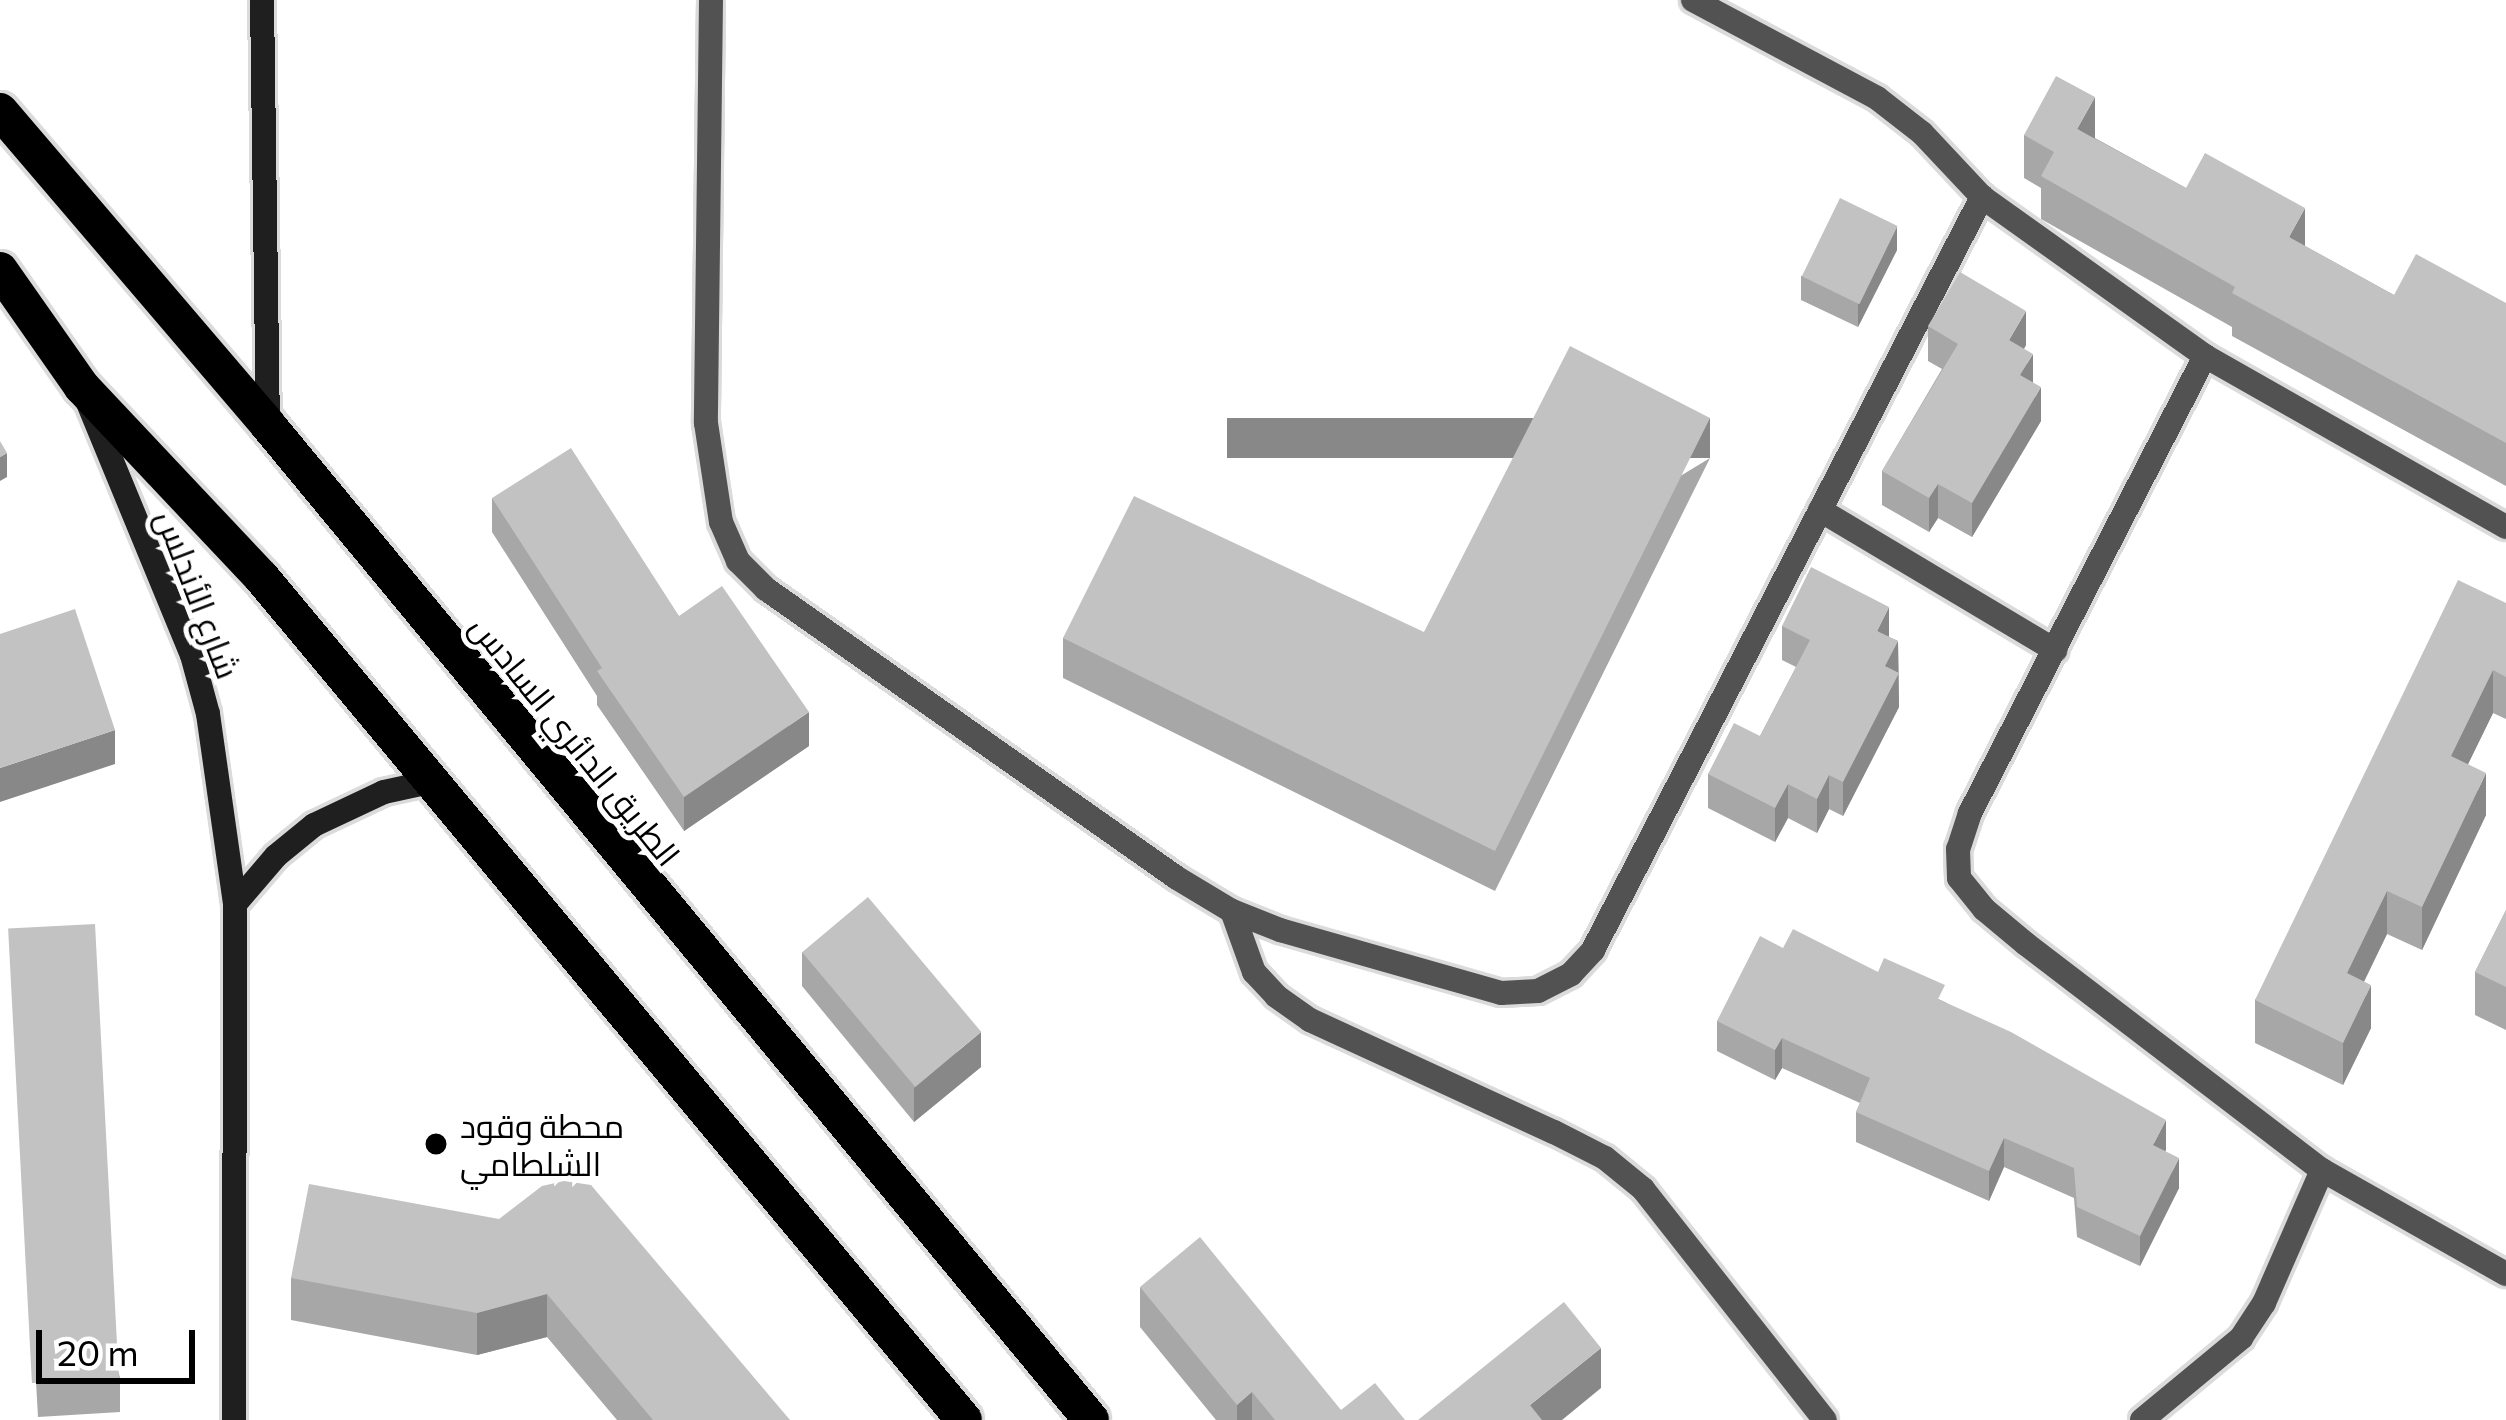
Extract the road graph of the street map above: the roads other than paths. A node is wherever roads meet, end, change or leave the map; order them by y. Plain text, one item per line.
1 (262, 0) edge
2 (711, 0) edge
3 (1693, 0) edge
4 (0, 111) edge
5 (1982, 196) junction
6 (0, 270) edge
7 (2205, 356) junction
8 (82, 387) junction
9 (268, 425) junction
10 (1820, 510) junction
11 (2506, 527) edge
12 (2055, 650) junction
13 (430, 782) junction
14 (235, 904) junction
15 (1232, 911) junction
16 (2322, 1170) junction
17 (2506, 1274) edge
18 (234, 1420) edge
19 (964, 1420) edge
20 (1091, 1420) edge
21 (1825, 1420) edge
22 (2142, 1420) edge

1 - 9 main road
2 - 15 street
3 - 5 street
4 - 9 highway, الطريق الدائري السادس
5 - 7 street
5 - 10 street
6 - 8 highway
7 - 11 street
7 - 12 street
8 - 13 highway
8 - 14 main road, شارع الأندلس
9 - 20 highway, الطريق الدائري السادس
10 - 12 street
10 - 15 street
12 - 16 street
13 - 14 main road
13 - 19 highway
14 - 18 main road, شارع الأندلس
15 - 21 street
16 - 17 street
16 - 22 street

